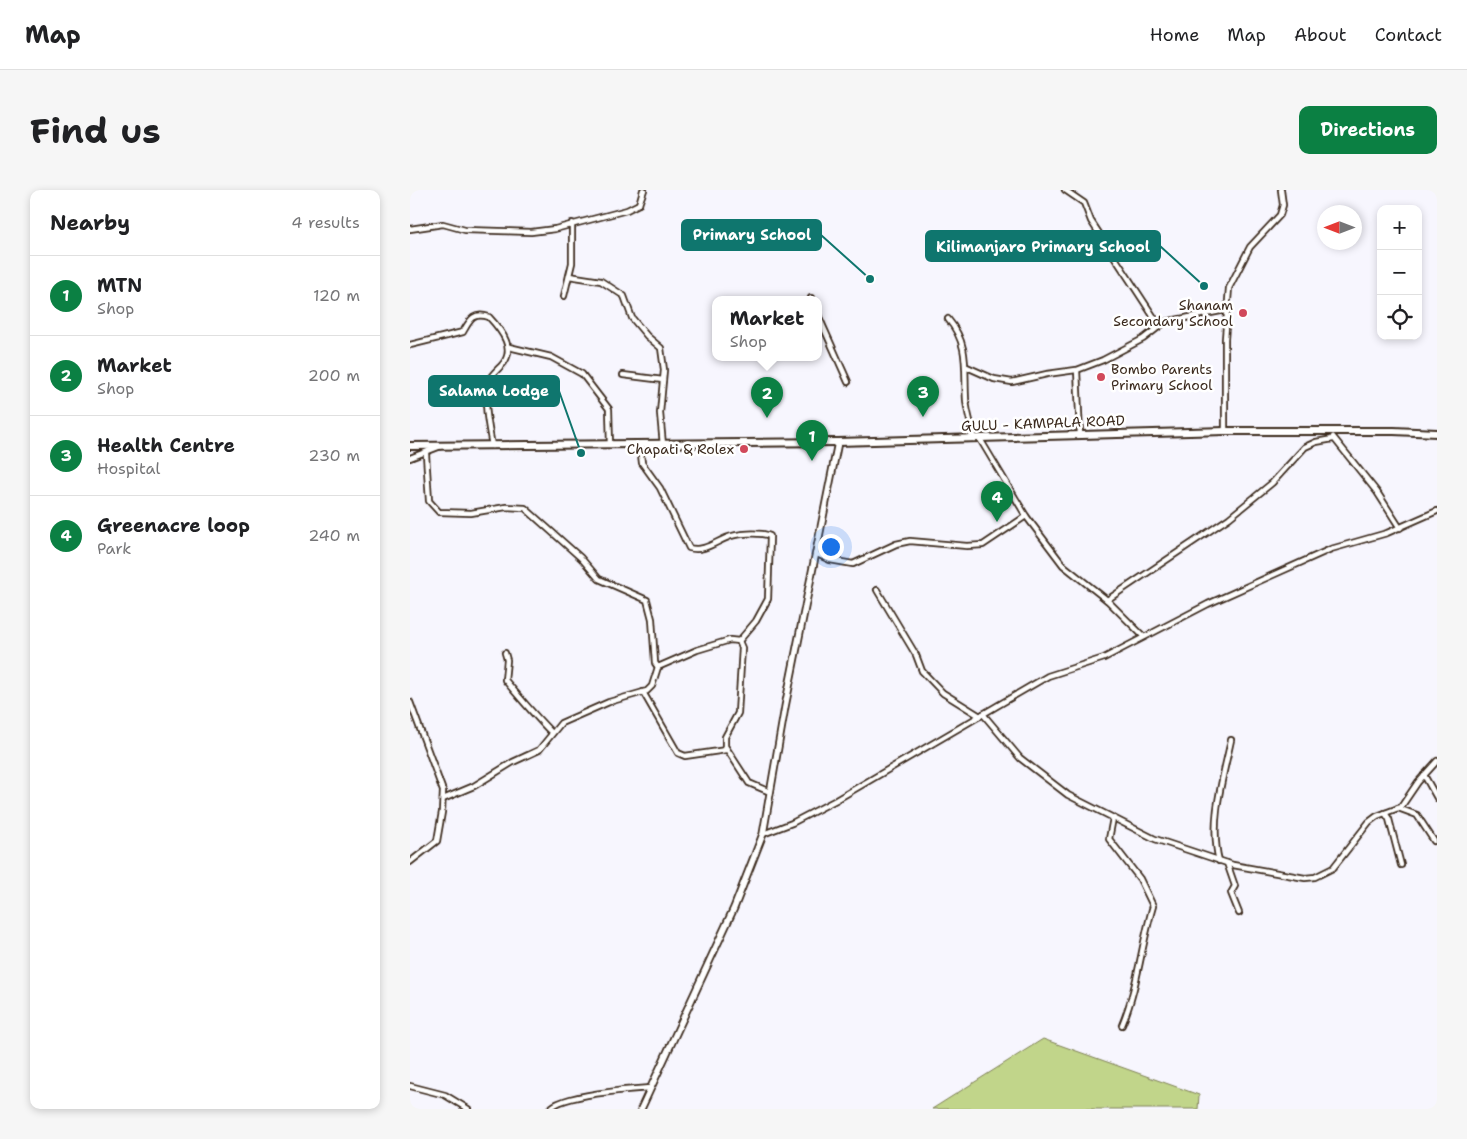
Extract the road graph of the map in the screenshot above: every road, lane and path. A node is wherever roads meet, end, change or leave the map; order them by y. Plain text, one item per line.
1 (644, 190) edge
2 (1065, 190) edge
3 (1281, 190) edge
4 (572, 223) junction
5 (410, 229) edge
6 (569, 276) junction
7 (564, 296) dead end
8 (1226, 310) junction
9 (948, 319) dead end
10 (822, 324) edge
11 (1159, 325) junction
12 (410, 345) edge
13 (509, 347) junction
14 (967, 367) junction
15 (1076, 370) junction
16 (623, 375) dead end
17 (663, 380) junction
18 (848, 382) dead end
19 (1333, 430) junction
20 (1225, 431) junction
21 (1437, 433) edge
22 (1080, 435) junction
23 (977, 438) junction
24 (1333, 439) junction
25 (838, 442) junction
26 (610, 445) junction
27 (663, 445) junction
28 (410, 446) edge
29 (442, 446) junction
30 (492, 446) junction
31 (640, 446) junction
32 (426, 454) junction
33 (410, 458) edge
34 (1437, 510) edge
35 (1026, 516) junction
36 (1400, 528) junction
37 (817, 554) junction
38 (877, 590) dead end
39 (1107, 600) junction
40 (1142, 636) junction
41 (739, 641) junction
42 (505, 653) dead end
43 (658, 667) junction
44 (643, 692) junction
45 (410, 702) edge
46 (982, 715) junction
47 (552, 733) junction
48 (1232, 740) dead end
49 (726, 750) junction
50 (1437, 762) edge
51 (1424, 775) junction
52 (770, 792) junction
53 (1437, 798) edge
54 (443, 799) junction
55 (1398, 808) junction
56 (1385, 813) junction
57 (1113, 818) junction
58 (763, 834) junction
59 (1434, 841) dead end
60 (1219, 861) junction
61 (410, 862) edge
62 (1227, 863) junction
63 (1401, 865) dead end
64 (1239, 913) dead end
65 (1122, 1025) dead end
66 (410, 1086) edge
67 (650, 1088) junction
68 (468, 1109) edge
69 (550, 1109) edge
70 (641, 1109) edge

1 - 4 street
2 - 11 street
3 - 8 street
4 - 5 street
4 - 6 street
6 - 7 street
6 - 17 street
8 - 11 street
8 - 20 street
9 - 14 street
10 - 18 street
11 - 15 street
12 - 13 street
13 - 26 street
13 - 30 street
14 - 15 street
14 - 23 street
15 - 22 street
16 - 17 street
17 - 27 street
19 - 20 main road, GULU - KAMPALA ROAD
19 - 21 main road, GULU - KAMPALA ROAD
19 - 24 street
20 - 22 main road, GULU - KAMPALA ROAD
22 - 23 main road, GULU - KAMPALA ROAD
23 - 25 main road, GULU - KAMPALA ROAD
23 - 35 street
24 - 36 street
24 - 39 street
25 - 27 main road, GULU - KAMPALA ROAD
25 - 37 street
26 - 30 main road, GULU - KAMPALA ROAD
26 - 31 main road, GULU - KAMPALA ROAD
27 - 31 main road, GULU - KAMPALA ROAD
28 - 29 main road, GULU - KAMPALA ROAD
29 - 30 main road, GULU - KAMPALA ROAD
29 - 32 street
31 - 41 street
32 - 33 street
32 - 43 street
34 - 36 street
35 - 37 street
35 - 39 street
36 - 40 street
37 - 52 street
38 - 46 street
39 - 40 street
40 - 46 street
41 - 43 street
41 - 49 street
42 - 47 street
43 - 44 street
44 - 47 street
44 - 49 street
45 - 54 street
46 - 57 street
46 - 58 street
47 - 54 street
48 - 60 street
49 - 52 street
50 - 51 street
51 - 53 street
51 - 55 street
52 - 58 street
54 - 61 street
55 - 56 street
55 - 59 street
56 - 62 street
56 - 63 street
57 - 60 street
57 - 65 street
58 - 67 street
60 - 62 street
62 - 64 street
66 - 68 street
67 - 69 street
67 - 70 street

